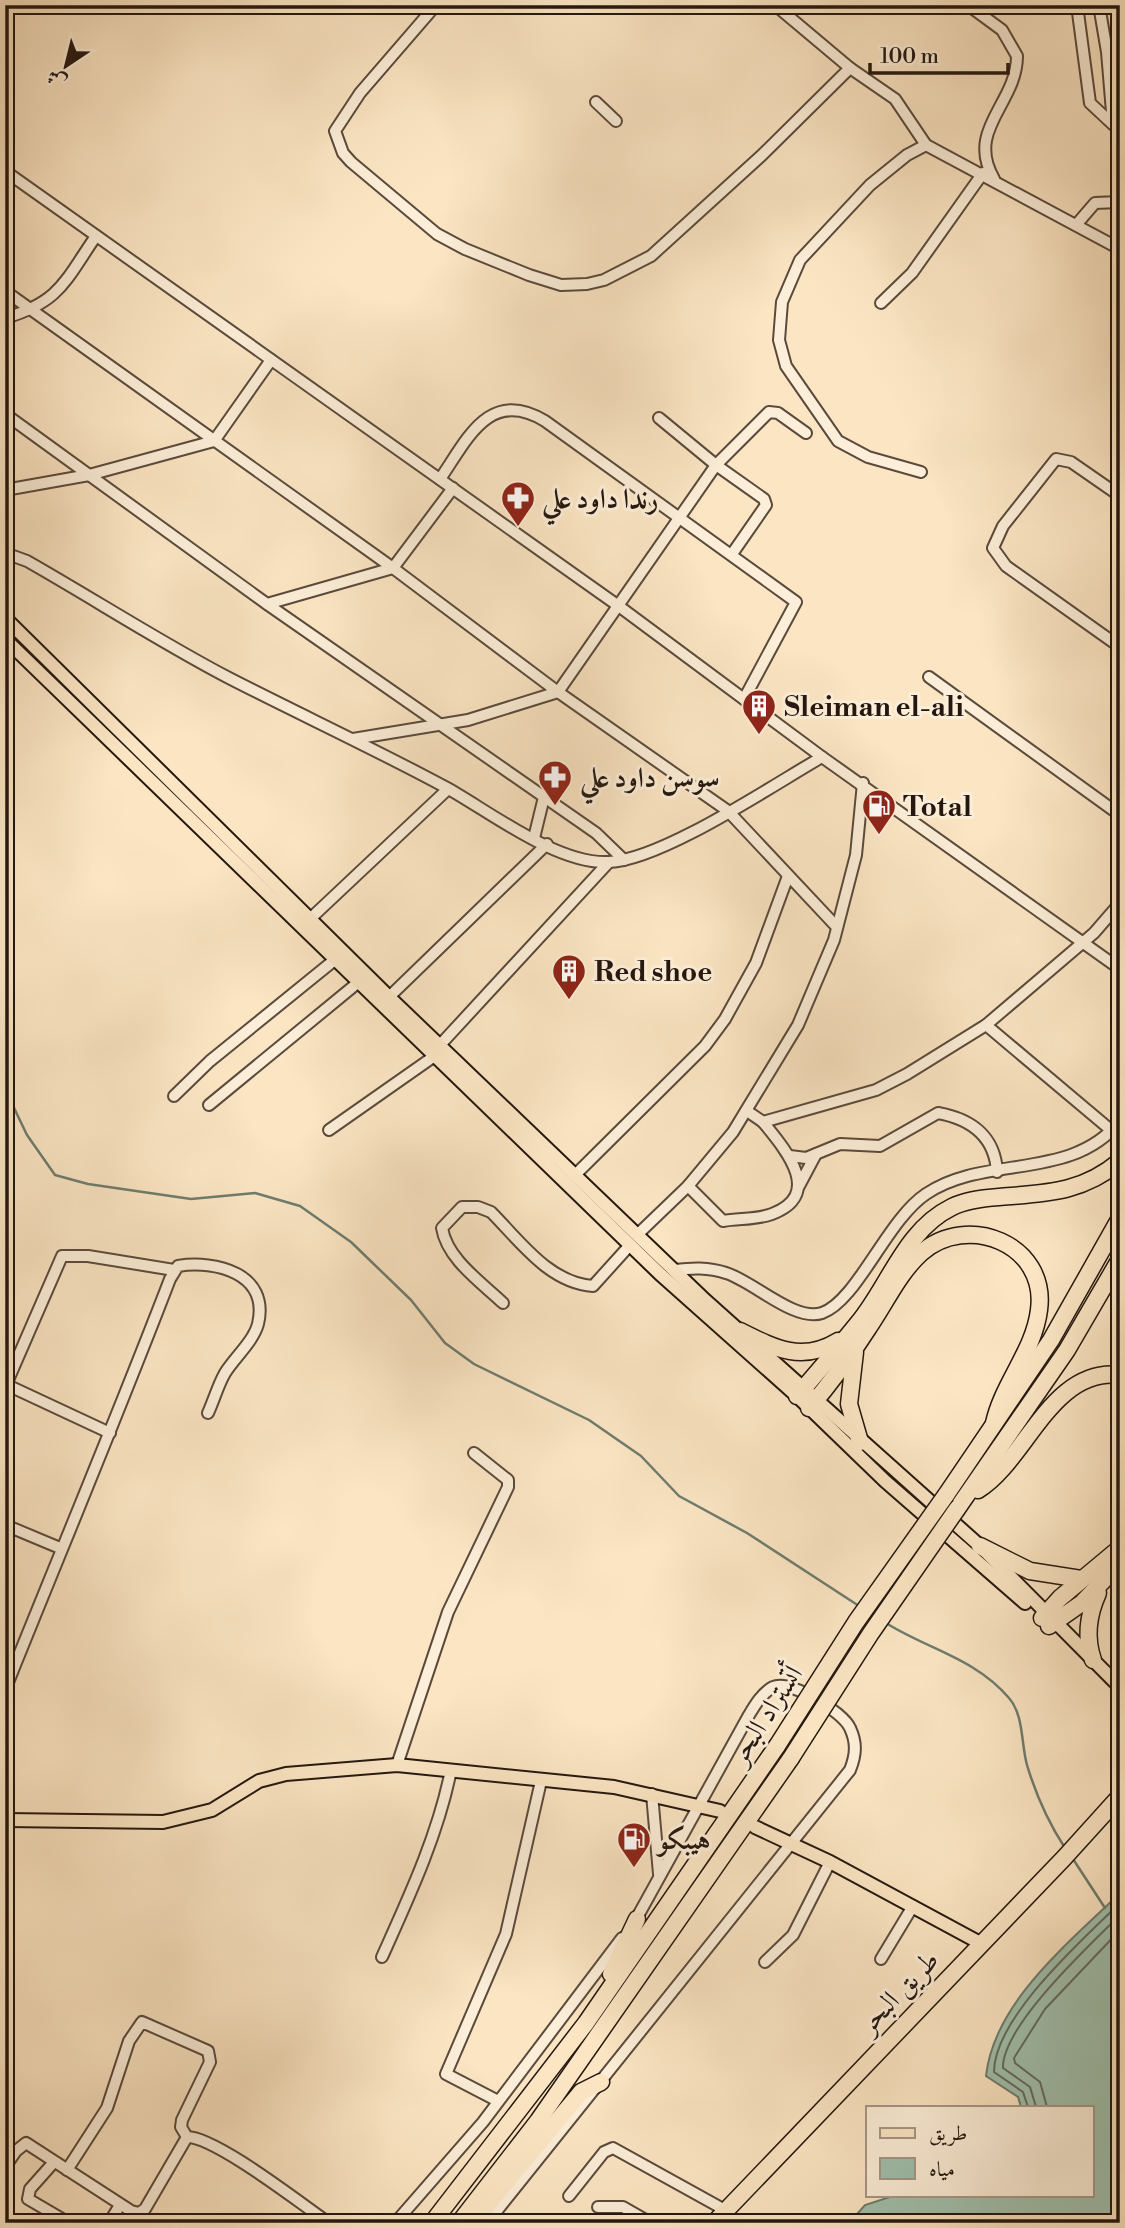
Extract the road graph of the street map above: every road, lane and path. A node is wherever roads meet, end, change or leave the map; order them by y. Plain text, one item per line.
1 (436, 5) edge
2 (775, 5) edge
3 (968, 5) edge
4 (1077, 5) edge
5 (1099, 5) edge
6 (850, 68) junction
7 (596, 102) dead end
8 (616, 121) dead end
9 (1116, 127) edge
10 (926, 145) junction
11 (5, 171) edge
12 (988, 176) junction
13 (1120, 202) edge
14 (1076, 225) junction
15 (96, 236) junction
16 (1120, 248) edge
17 (5, 291) edge
18 (881, 303) dead end
19 (32, 310) junction
20 (5, 318) edge
21 (271, 360) junction
22 (5, 414) edge
23 (659, 418) dead end
24 (806, 433) dead end
25 (214, 441) junction
26 (716, 465) junction
27 (922, 472) dead end
28 (89, 475) junction
29 (440, 479) junction
30 (453, 488) junction
31 (5, 490) edge
32 (1120, 496) edge
33 (681, 518) junction
34 (5, 553) edge
35 (732, 554) junction
36 (393, 568) junction
37 (267, 604) junction
38 (620, 607) junction
39 (5, 618) edge
40 (5, 639) edge
41 (1120, 647) edge
42 (929, 677) dead end
43 (558, 692) junction
44 (744, 699) junction
45 (445, 726) junction
46 (353, 739) junction
47 (822, 757) junction
48 (863, 783) junction
49 (448, 789) junction
50 (544, 797) junction
51 (728, 811) junction
52 (1120, 815) edge
53 (534, 838) junction
54 (547, 844) junction
55 (624, 860) junction
56 (608, 863) junction
57 (788, 876) junction
58 (1120, 903) edge
59 (311, 918) junction
60 (835, 925) junction
61 (1083, 942) junction
62 (337, 958) junction
63 (1120, 969) edge
64 (360, 981) junction
65 (389, 997) junction
66 (986, 1025) junction
67 (438, 1050) junction
68 (174, 1096) dead end
69 (209, 1105) dead end
70 (747, 1111) junction
71 (1120, 1121) edge
72 (763, 1122) junction
73 (329, 1130) dead end
74 (1112, 1131) junction
75 (816, 1154) junction
76 (790, 1156) junction
77 (1120, 1161) edge
78 (997, 1172) junction
79 (575, 1175) junction
80 (688, 1186) junction
81 (798, 1186) junction
82 (1120, 1218) edge
83 (634, 1239) junction
84 (1120, 1259) edge
85 (174, 1270) junction
86 (674, 1270) junction
87 (503, 1303) dead end
88 (740, 1331) junction
89 (850, 1342) junction
90 (1120, 1375) edge
91 (6, 1385) edge
92 (807, 1398) junction
93 (208, 1413) dead end
94 (994, 1423) junction
95 (110, 1433) junction
96 (860, 1442) junction
97 (474, 1453) dead end
98 (960, 1503) junction
99 (5, 1525) edge
100 (980, 1546) junction
101 (60, 1548) junction
102 (1120, 1548) edge
103 (1120, 1563) edge
104 (1081, 1579) junction
105 (1103, 1581) junction
106 (1048, 1620) junction
107 (1093, 1660) junction
108 (1120, 1687) edge
109 (5, 1690) edge
110 (1120, 1699) edge
111 (397, 1765) junction
112 (451, 1770) junction
113 (541, 1781) junction
114 (652, 1794) junction
115 (1120, 1796) edge
116 (698, 1805) junction
117 (720, 1811) dead end
118 (5, 1821) edge
119 (755, 1827) dead end
120 (789, 1843) junction
121 (830, 1862) junction
122 (659, 1874) junction
123 (913, 1906) junction
124 (637, 1919) junction
125 (982, 1944) junction
126 (382, 1957) dead end
127 (881, 1959) dead end
128 (765, 1962) dead end
129 (586, 2023) junction
130 (601, 2082) junction
131 (498, 2101) junction
132 (187, 2137) junction
133 (54, 2162) junction
134 (5, 2167) edge
135 (67, 2170) junction
136 (569, 2196) dead end
137 (120, 2205) junction
138 (598, 2207) dead end
139 (720, 2217) edge
140 (68, 2223) edge
141 (109, 2223) edge
142 (330, 2223) edge
143 (395, 2223) edge
144 (432, 2223) edge
145 (459, 2223) edge
146 (472, 2223) edge
147 (487, 2223) edge
148 (651, 2223) edge

1 - 6 street
2 - 6 street
3 - 12 street
4 - 9 street
5 - 9 street
6 - 10 street
7 - 8 street
10 - 12 street
10 - 27 street
11 - 15 street
12 - 14 street
12 - 18 street
13 - 14 street
14 - 16 street
15 - 19 street
15 - 21 street
17 - 19 street
19 - 20 street
19 - 25 street
21 - 25 street
21 - 29 street
22 - 28 street
23 - 26 street
24 - 26 street
25 - 28 street
25 - 36 street
26 - 33 street
26 - 35 street
28 - 31 street
28 - 37 street
29 - 30 street
29 - 33 street
30 - 36 street
30 - 38 street
32 - 41 street
33 - 35 street
33 - 38 street
34 - 46 street
35 - 44 street
36 - 37 street
36 - 43 street
37 - 45 street
38 - 43 street
38 - 44 street
39 - 59 main road
40 - 62 main road
42 - 52 street
43 - 45 street
43 - 51 street
44 - 47 street
45 - 46 street
45 - 50 street
46 - 49 street
47 - 48 street
47 - 51 street
48 - 60 street
48 - 61 street
49 - 53 street
49 - 59 street
50 - 53 street
50 - 55 street
51 - 55 street
51 - 57 street
53 - 54 street
54 - 56 street
54 - 65 street
55 - 56 street
56 - 67 street
57 - 60 street
57 - 79 street
58 - 61 street
59 - 65 main road
60 - 70 street
61 - 63 street
61 - 66 street
62 - 64 main road
62 - 68 street
64 - 67 main road
64 - 69 street
65 - 67 main road
66 - 72 street
66 - 74 street
67 - 73 street
67 - 79 main road
67 - 83 main road
70 - 72 street
70 - 80 street
71 - 74 street
72 - 76 street
74 - 78 street
75 - 76 street
75 - 78 street
75 - 81 street
76 - 81 street
77 - 89 highway
78 - 86 street
79 - 83 main road
80 - 81 street
80 - 83 street
82 - 94 highway, أتستراد البحر
83 - 86 main road
83 - 87 street
83 - 92 main road
84 - 98 highway, أتستراد البحر
85 - 91 street
85 - 93 street
85 - 95 street
86 - 88 main road
88 - 89 highway
88 - 92 main road
89 - 92 highway
89 - 94 highway
89 - 96 highway
90 - 98 highway
91 - 95 street
92 - 96 main road
92 - 106 main road
94 - 129 highway, أتستراد البحر, bridge
95 - 101 street
96 - 100 main road
97 - 111 street
98 - 145 highway, أتستراد البحر, bridge
99 - 101 street
100 - 104 highway
100 - 106 main road
101 - 109 street
102 - 104 highway
103 - 105 highway
104 - 106 highway
105 - 106 highway
105 - 107 highway
106 - 107 main road
106 - 110 main road
107 - 108 main road
111 - 112 main road
111 - 118 main road
112 - 113 main road
112 - 126 street
113 - 114 main road
113 - 131 street
114 - 116 main road
114 - 122 street
115 - 125 highway, طريق البحر
116 - 117 main road
116 - 120 street
116 - 122 street
119 - 120 main road
120 - 121 main road
120 - 130 street
121 - 123 main road
121 - 128 street
122 - 124 street
123 - 125 main road
123 - 127 street
124 - 129 highway
124 - 131 street
125 - 139 highway, طريق البحر
129 - 144 highway, أتستراد البحر
130 - 146 highway
130 - 147 street
131 - 143 street
132 - 135 street
132 - 137 street
132 - 142 street
133 - 134 street
133 - 135 street
133 - 140 street
135 - 137 street
136 - 139 street
137 - 141 street
138 - 148 street

